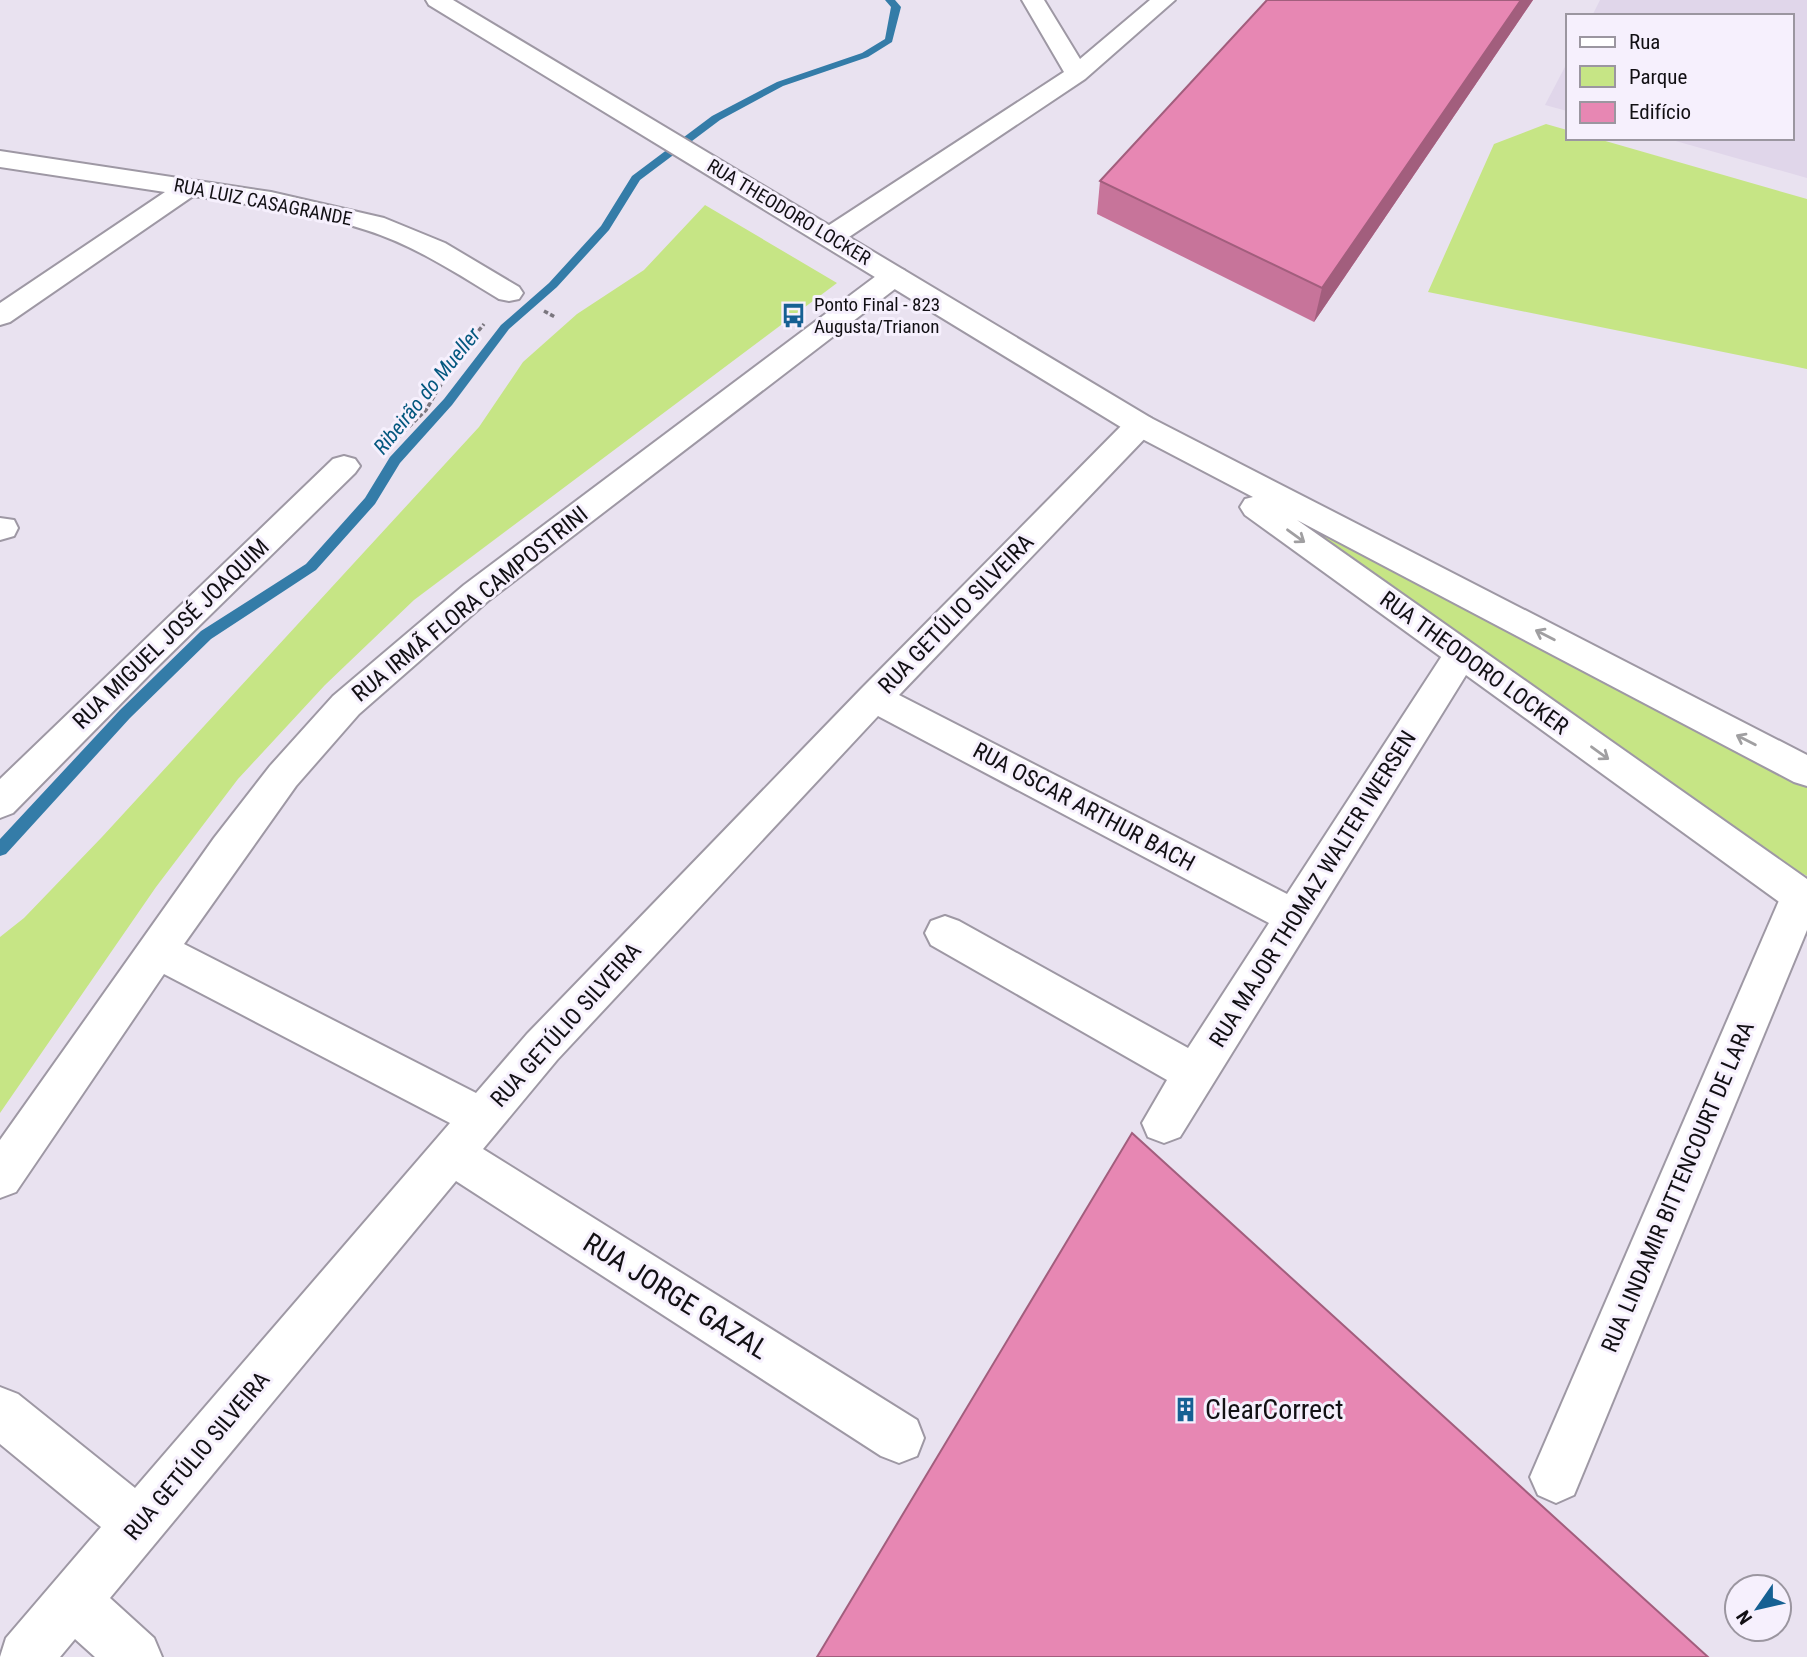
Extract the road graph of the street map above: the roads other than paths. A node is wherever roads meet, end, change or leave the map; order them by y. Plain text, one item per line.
1 (439, 0) edge
2 (1033, 0) edge
3 (1164, 0) edge
4 (1077, 74) junction
5 (0, 159) edge
6 (190, 187) junction
7 (830, 237) junction
8 (894, 276) junction
9 (509, 293) road end
10 (0, 316) edge
11 (1140, 425) junction
12 (344, 466) road end
13 (1461, 654) junction
14 (874, 698) junction
15 (1807, 772) edge
16 (0, 803) edge
17 (1804, 898) edge
18 (1294, 917) junction
19 (944, 933) dead end
20 (159, 951) junction
21 (1196, 1074) junction
22 (483, 1118) junction
23 (1164, 1123) dead end
24 (452, 1154) junction
25 (0, 1177) edge
26 (0, 1412) edge
27 (899, 1438) dead end
28 (1556, 1477) dead end
29 (139, 1524) junction
30 (73, 1601) junction
31 (25, 1657) edge
32 (135, 1657) edge

1 - 7 street, RUA THEODORO LOCKER
2 - 4 street
3 - 4 street
4 - 7 street
5 - 6 street, RUA LUIZ CASAGRANDE
6 - 9 street, RUA LUIZ CASAGRANDE
6 - 10 street
7 - 8 street, RUA THEODORO LOCKER
8 - 11 street, RUA THEODORO LOCKER
8 - 20 street, RUA IRMÃ FLORA CAMPOSTRINI
11 -> 13 street, RUA THEODORO LOCKER
11 - 14 street, RUA GETÚLIO SILVEIRA
15 -> 11 street, RUA THEODORO LOCKER
12 - 16 street, RUA MIGUEL JOSÉ JOAQUIM
13 -> 17 street, RUA THEODORO LOCKER
13 - 18 street, RUA MAJOR THOMAZ WALTER IWERSEN
14 - 18 street, RUA OSCAR ARTHUR BACH
14 - 22 street, RUA GETÚLIO SILVEIRA
17 - 28 street, RUA LINDAMIR BITTENCOURT DE LARA
18 - 21 street, RUA MAJOR THOMAZ WALTER IWERSEN
19 - 21 street
20 - 22 street
20 - 25 street, RUA IRMÃ FLORA CAMPOSTRINI
21 - 23 street, RUA MAJOR THOMAZ WALTER IWERSEN
22 - 24 street, RUA GETÚLIO SILVEIRA
24 - 27 street, RUA JORGE GAZAL
24 - 29 street, RUA GETÚLIO SILVEIRA
26 - 29 street
29 - 30 street, RUA GETÚLIO SILVEIRA
30 - 31 street, RUA GETÚLIO SILVEIRA
30 - 32 street

